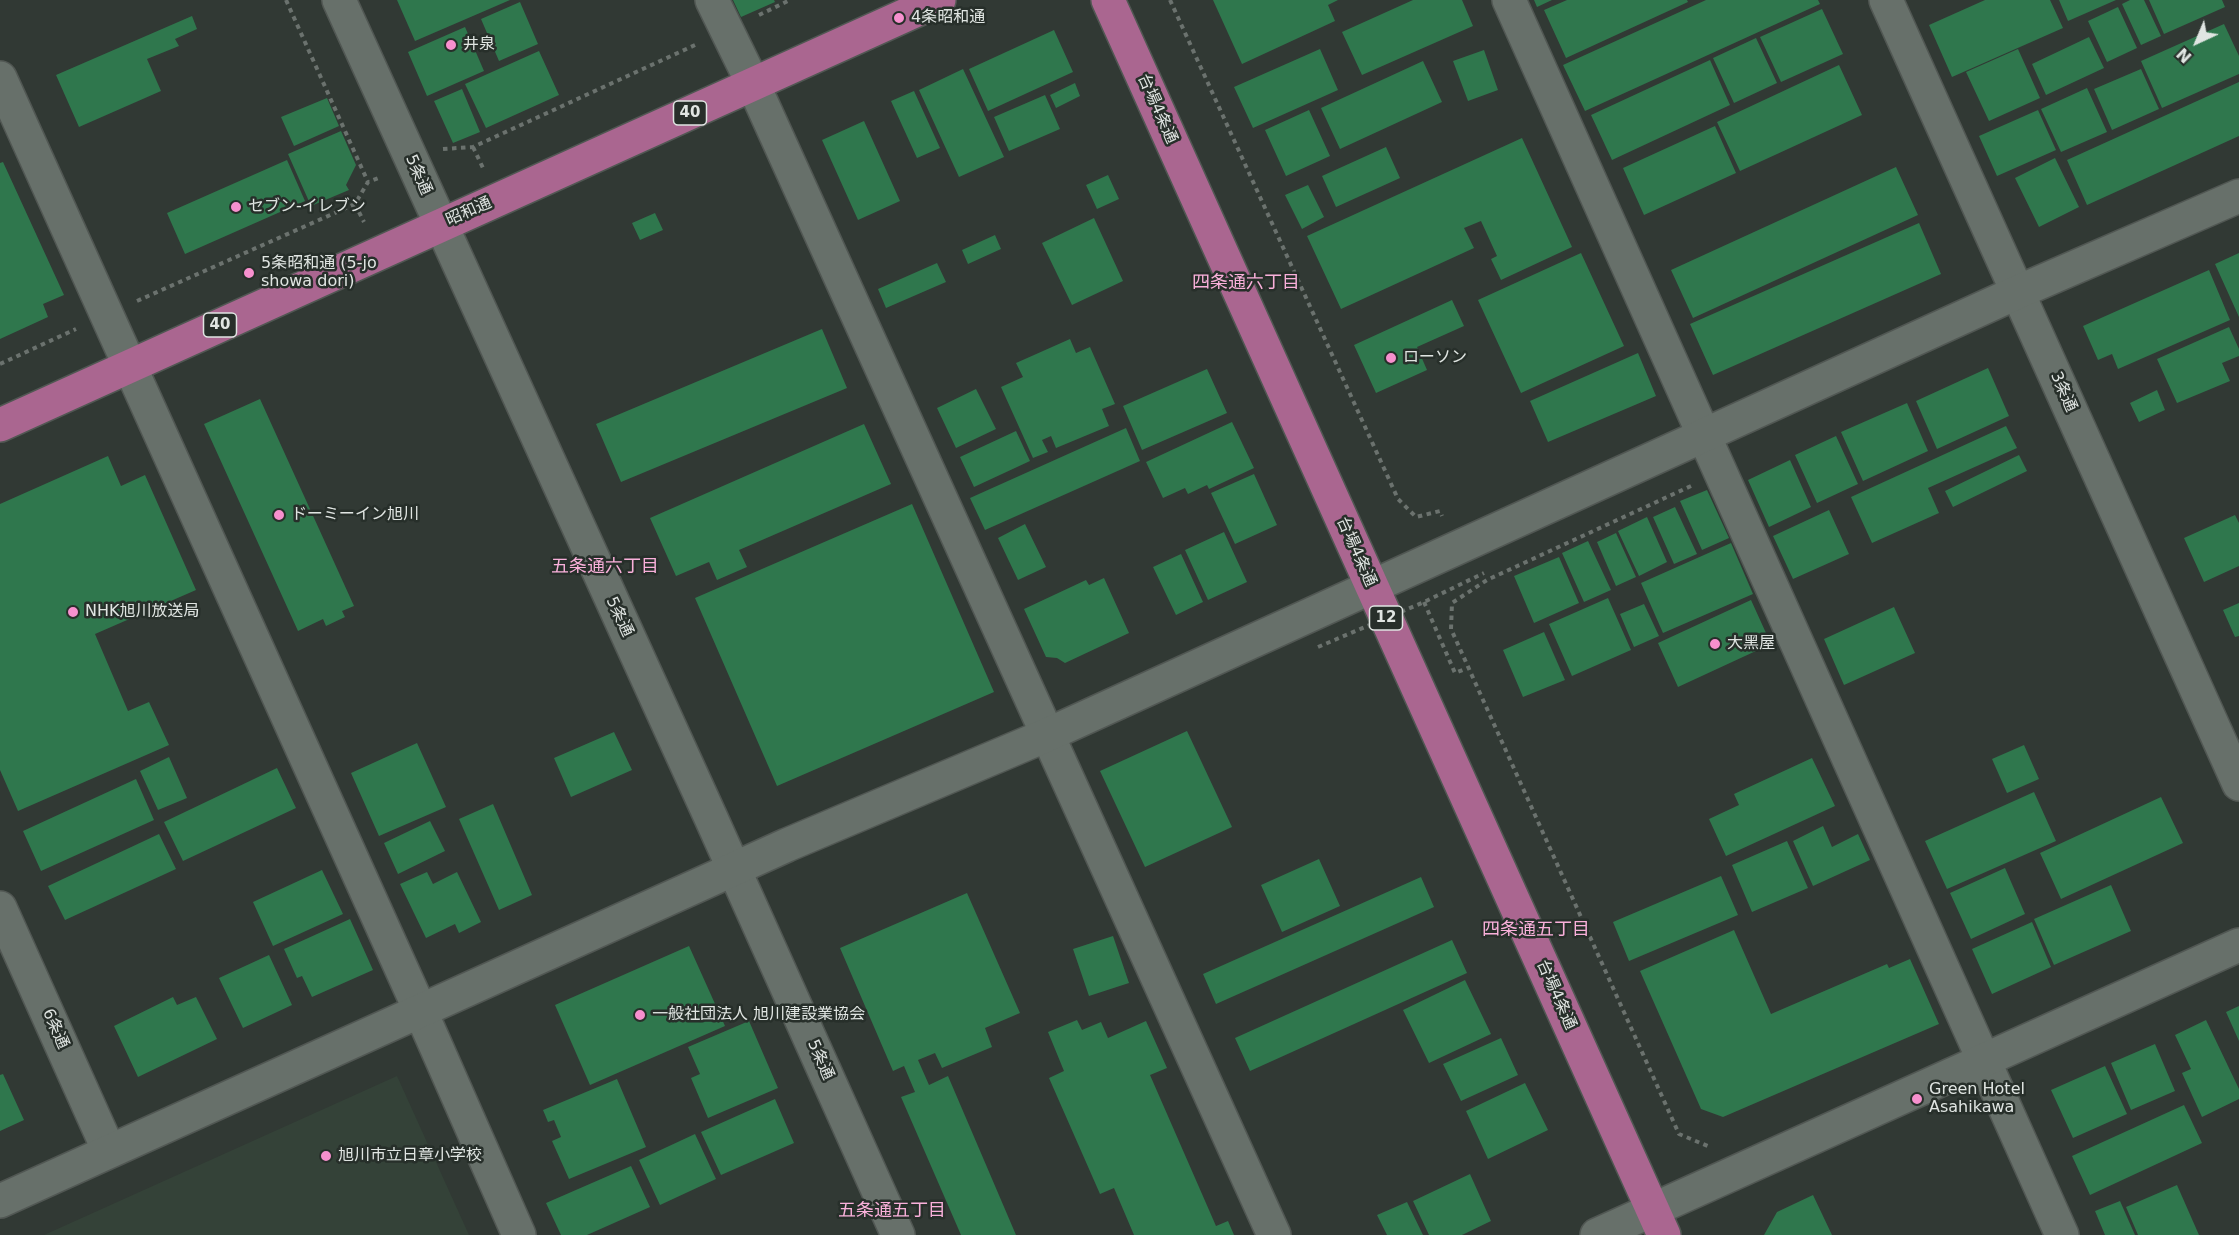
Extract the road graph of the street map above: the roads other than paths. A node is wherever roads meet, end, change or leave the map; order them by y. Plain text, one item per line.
1 (339, 0) edge
2 (712, 0) edge
3 (939, 0) edge
4 (1108, 0) edge
5 (1509, 0) edge
6 (1886, 0) edge
7 (0, 78) edge
8 (753, 84) junction
9 (2239, 196) edge
10 (440, 225) junction
11 (2018, 292) junction
12 (130, 366) junction
13 (0, 425) edge
14 (1703, 435) junction
15 (1372, 587) junction
16 (1047, 735) junction
17 (2239, 784) edge
18 (734, 868) junction
19 (0, 908) edge
20 (2239, 945) edge
21 (420, 1010) junction
22 (1983, 1060) junction
23 (109, 1151) junction
24 (0, 1201) edge
25 (1658, 1223) edge
26 (519, 1235) edge
27 (898, 1235) edge
28 (1274, 1235) edge
29 (1597, 1235) edge
30 (2061, 1235) edge

1 - 10 street, 5条通
2 - 8 street
3 - 8 highway, 昭和通 / 40
4 - 15 highway, 台場4条通 / 12
5 - 14 street
6 - 11 street, 3条通
7 - 12 street
8 - 10 highway, 昭和通 / 40
8 - 16 street
9 - 11 street
10 - 12 highway, 昭和通 / 40
10 - 18 street, 5条通
11 - 14 street
11 - 17 street, 3条通
12 - 13 highway, 昭和通 / 40
12 - 21 street
14 - 15 street
14 - 22 street
15 - 16 street
15 - 25 highway, 台場4条通 / 12
16 - 18 street
16 - 28 street
18 - 21 street
18 - 27 street, 5条通
19 - 23 street, 6条通
20 - 22 street
21 - 23 street
21 - 26 street
22 - 25 street
22 - 30 street
23 - 24 street
25 - 29 street

